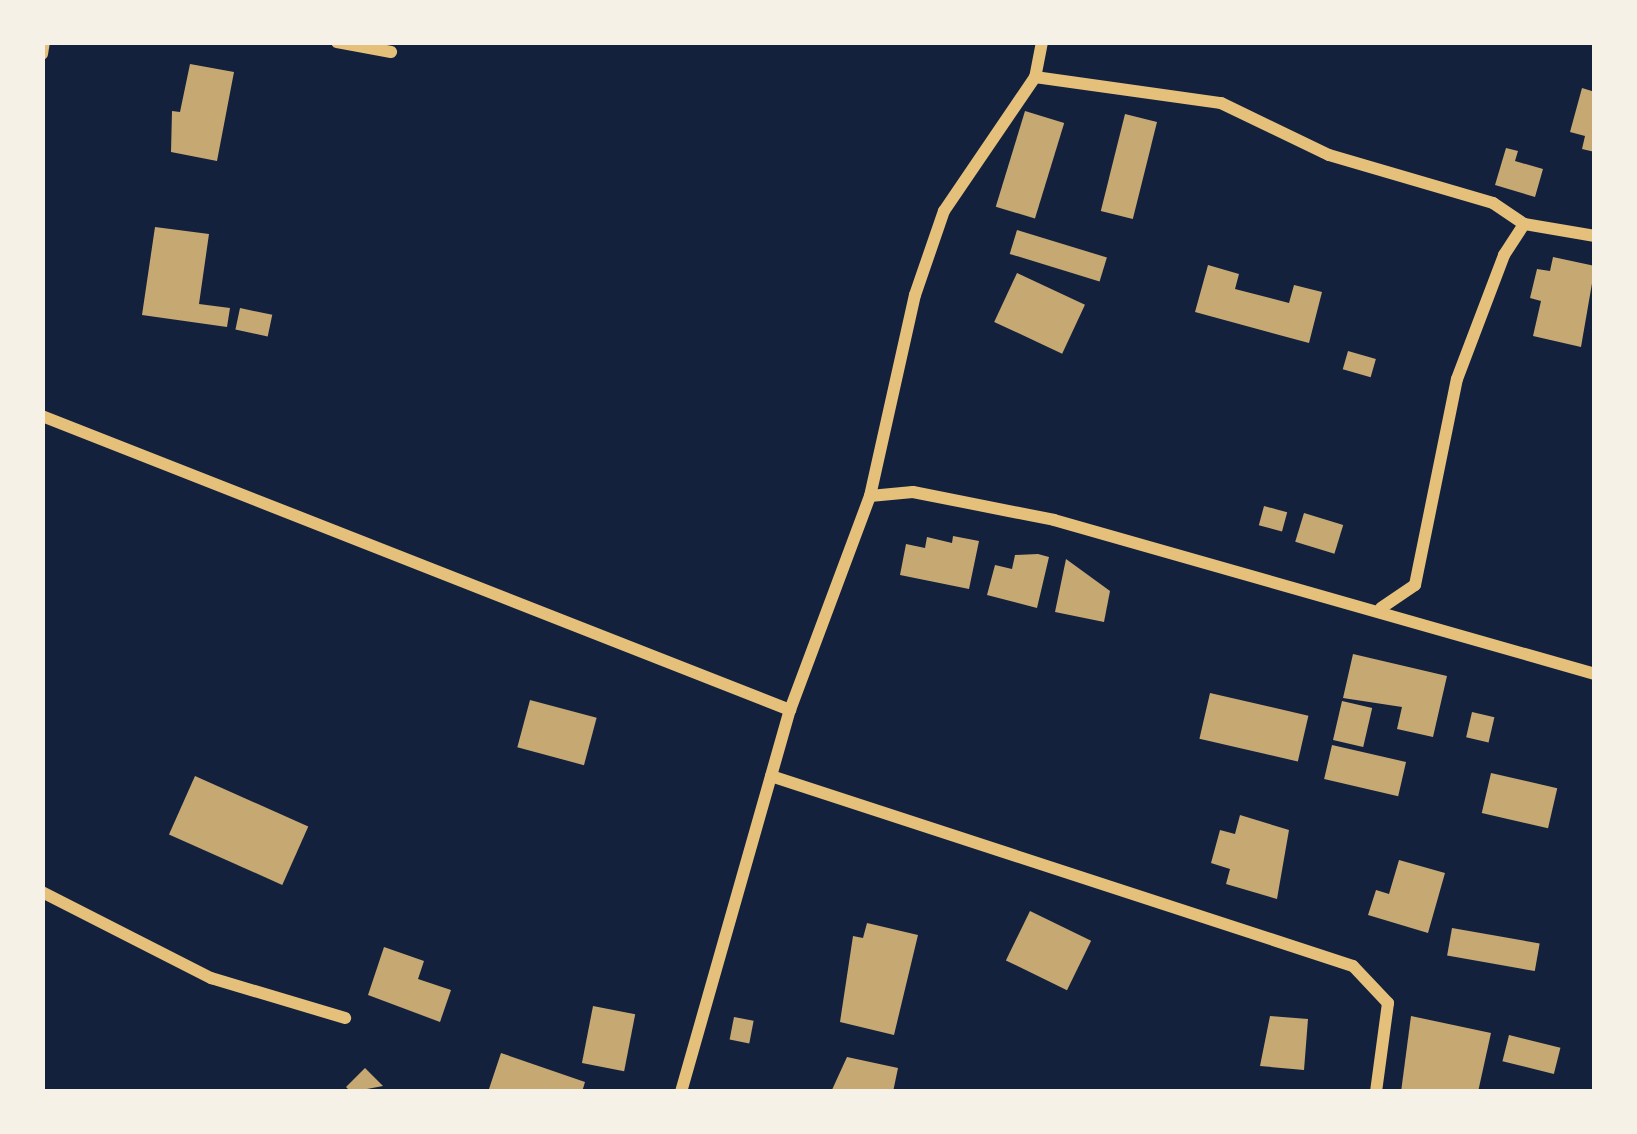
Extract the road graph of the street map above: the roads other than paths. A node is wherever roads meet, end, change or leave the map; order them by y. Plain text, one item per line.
1 (44, 42) edge
2 (337, 42) edge
3 (1042, 42) edge
4 (391, 52) dead end
5 (42, 54) edge
6 (1035, 77) junction
7 (1524, 224) junction
8 (1595, 236) edge
9 (42, 416) edge
10 (870, 496) junction
11 (1380, 608) junction
12 (1595, 674) edge
13 (790, 710) junction
14 (771, 776) junction
15 (42, 892) edge
16 (345, 1018) dead end
17 (681, 1092) edge
18 (1376, 1092) edge

1 - 5 street
2 - 4 street
3 - 6 street
6 - 7 street
6 - 10 street
7 - 8 street
7 - 11 street
9 - 13 street
10 - 11 street
10 - 13 street
11 - 12 street
13 - 14 street
14 - 17 street
14 - 18 street
15 - 16 street

